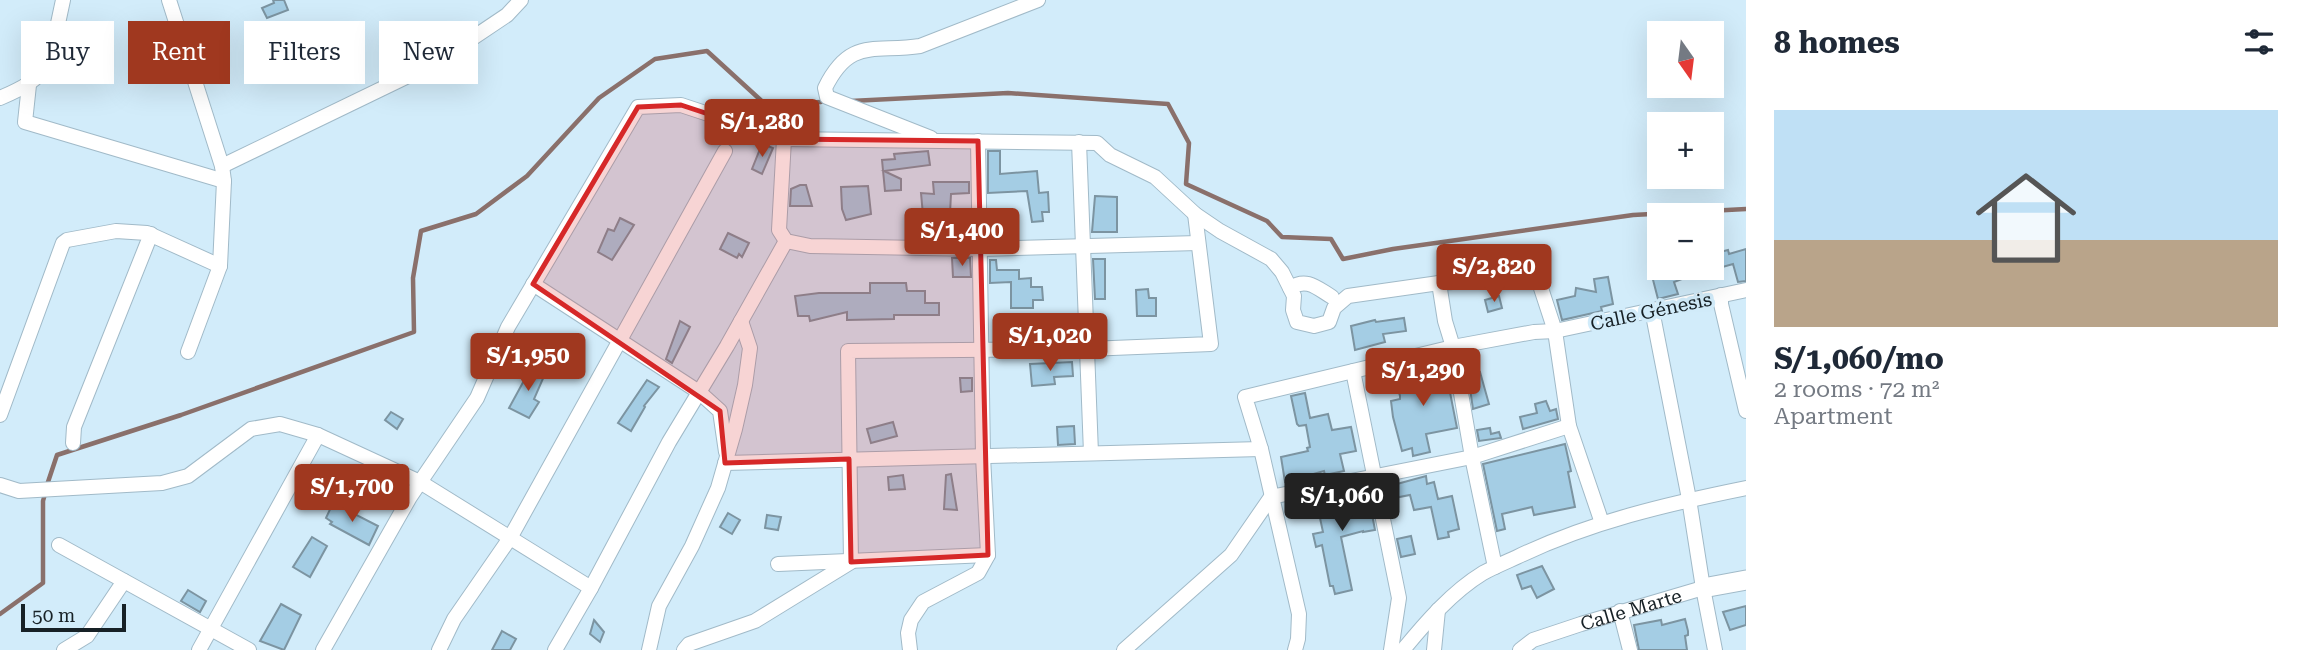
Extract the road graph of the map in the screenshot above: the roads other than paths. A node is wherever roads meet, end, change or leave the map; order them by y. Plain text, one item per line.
1 (63, 0) edge
2 (169, 0) edge
3 (501, 0) edge
4 (521, 0) edge
5 (1038, 0) edge
6 (508, 15) junction
7 (29, 85) junction
8 (0, 98) edge
9 (784, 139) junction
10 (939, 141) junction
11 (978, 141) junction
12 (1079, 142) junction
13 (726, 151) dead end
14 (223, 174) junction
15 (1195, 214) junction
16 (151, 234) junction
17 (786, 241) junction
18 (1198, 243) junction
19 (1083, 247) junction
20 (980, 249) junction
21 (219, 266) junction
22 (1439, 283) junction
23 (533, 284) junction
24 (1290, 288) junction
25 (1746, 290) edge
26 (1721, 295) junction
27 (1332, 298) dead end
28 (1652, 310) junction
29 (741, 321) junction
30 (1555, 331) junction
31 (619, 340) junction
32 (1453, 347) junction
33 (1088, 349) junction
34 (982, 350) junction
35 (188, 352) dead end
36 (1353, 370) junction
37 (1743, 387) edge
38 (699, 392) junction
39 (1746, 411) edge
40 (0, 415) edge
41 (1569, 426) junction
42 (318, 435) junction
43 (73, 443) dead end
44 (1261, 449) junction
45 (1091, 453) junction
46 (983, 456) junction
47 (1472, 457) junction
48 (849, 459) junction
49 (726, 460) junction
50 (1375, 476) junction
51 (419, 482) junction
52 (0, 485) edge
53 (1746, 488) edge
54 (1271, 497) junction
55 (1689, 499) junction
56 (1602, 523) junction
57 (510, 538) junction
58 (59, 545) dead end
59 (988, 555) junction
60 (851, 562) junction
61 (778, 564) dead end
62 (1495, 567) junction
63 (1746, 580) edge
64 (124, 581) junction
65 (591, 588) junction
66 (1703, 588) junction
67 (1438, 610) junction
68 (1620, 611) junction
69 (210, 628) junction
70 (64, 650) edge
71 (199, 650) edge
72 (249, 650) edge
73 (323, 650) edge
74 (439, 650) edge
75 (555, 650) edge
76 (649, 650) edge
77 (684, 650) edge
78 (910, 650) edge
79 (1124, 650) edge
80 (1295, 650) edge
81 (1391, 650) edge
82 (1403, 650) edge
83 (1434, 650) edge
84 (1520, 650) edge
85 (1630, 650) edge
86 (1716, 650) edge

1 - 7 street
2 - 14 street
3 - 6 street
4 - 6 street
5 - 10 street
6 - 14 street
7 - 8 street
7 - 14 street
9 - 10 street
9 - 17 street
9 - 23 street
10 - 11 street
11 - 12 street
11 - 20 street
12 - 15 street
12 - 19 street
13 - 31 street
14 - 21 street
15 - 18 street
15 - 24 street
16 - 21 street
16 - 40 street
16 - 43 street
17 - 20 street
17 - 29 street
18 - 19 street
18 - 33 street
19 - 20 street
19 - 33 street
20 - 34 street
21 - 35 street
22 - 24 street
22 - 30 street
22 - 32 street
23 - 31 street
23 - 51 street
24 - 27 street
25 - 26 street, Calle Génesis
26 - 28 street, Calle Génesis
26 - 37 street
28 - 30 street, Calle Génesis
28 - 55 street
29 - 38 street
29 - 49 street
30 - 32 street, Calle Génesis
30 - 41 street
31 - 38 street
31 - 57 street
32 - 36 street, Calle Génesis
32 - 47 street
33 - 34 street
33 - 45 street
34 - 46 street
34 - 48 street
36 - 44 street, Calle Génesis
36 - 50 street
37 - 39 street
38 - 49 street
38 - 65 street
41 - 47 street
41 - 56 street
42 - 51 street
42 - 52 street
42 - 69 street
44 - 45 street
44 - 54 street
45 - 46 street
46 - 48 street
46 - 59 street
47 - 50 street
47 - 62 street
48 - 49 street
48 - 60 street
49 - 76 street
50 - 54 street
50 - 81 street
51 - 57 street
51 - 73 street
53 - 55 street
54 - 79 street
54 - 80 street
55 - 56 street
55 - 66 street
56 - 62 street
57 - 65 street
57 - 74 street
58 - 64 street
59 - 60 street
59 - 78 street
60 - 61 street
60 - 77 street
62 - 67 street
63 - 66 street, Calle Marte
64 - 69 street
64 - 70 street
65 - 75 street
66 - 68 street, Calle Marte
66 - 86 street
67 - 82 street
67 - 83 street
68 - 84 street, Calle Marte
68 - 85 street
69 - 71 street
69 - 72 street

